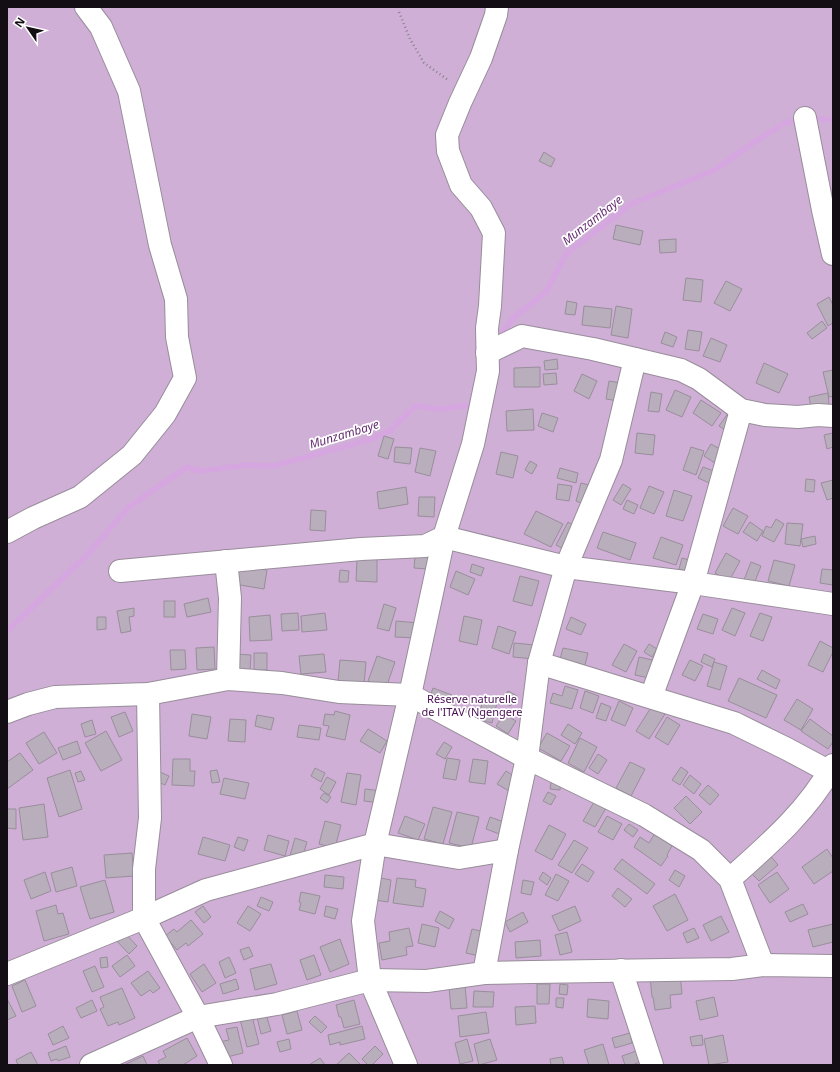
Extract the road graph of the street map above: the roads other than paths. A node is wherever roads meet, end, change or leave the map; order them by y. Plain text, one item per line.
1 (86, 7) edge
2 (497, 7) edge
3 (805, 118) dead end
4 (833, 254) edge
5 (634, 360) junction
6 (487, 362) junction
7 (741, 410) junction
8 (833, 416) edge
9 (7, 532) edge
10 (444, 538) junction
11 (226, 561) junction
12 (566, 567) junction
13 (120, 571) dead end
14 (693, 583) junction
15 (833, 604) edge
16 (539, 663) junction
17 (228, 679) junction
18 (148, 694) junction
19 (410, 695) junction
20 (651, 697) junction
21 (7, 712) edge
22 (527, 758) junction
23 (831, 768) edge
24 (375, 844) junction
25 (507, 850) junction
26 (730, 879) junction
27 (144, 918) junction
28 (763, 965) junction
29 (832, 969) edge
30 (621, 970) junction
31 (484, 973) junction
32 (7, 974) edge
33 (370, 980) junction
34 (198, 1017) junction
35 (91, 1065) edge
36 (221, 1065) edge
37 (406, 1065) edge
38 (652, 1065) edge

1 - 9 street
2 - 6 street
3 - 4 street
5 - 6 street
5 - 7 street
5 - 12 street
6 - 10 street
7 - 8 street
7 - 14 street
10 - 11 street
10 - 12 street
10 - 19 street
11 - 13 street
11 - 17 street
12 - 14 street
12 - 16 street
14 - 15 street
14 - 20 street
16 - 20 street
16 - 22 street
17 - 18 street
17 - 19 street
18 - 21 street
18 - 27 street
19 - 22 street
19 - 24 street
20 - 23 street
22 - 25 street
22 - 26 street
23 - 26 street
24 - 25 street
24 - 27 street
24 - 33 street
25 - 31 street
26 - 28 street
27 - 32 street
27 - 34 street
28 - 29 street
28 - 30 street
30 - 31 street
30 - 38 street
31 - 33 street
33 - 34 street
33 - 37 street
34 - 35 street
34 - 36 street

